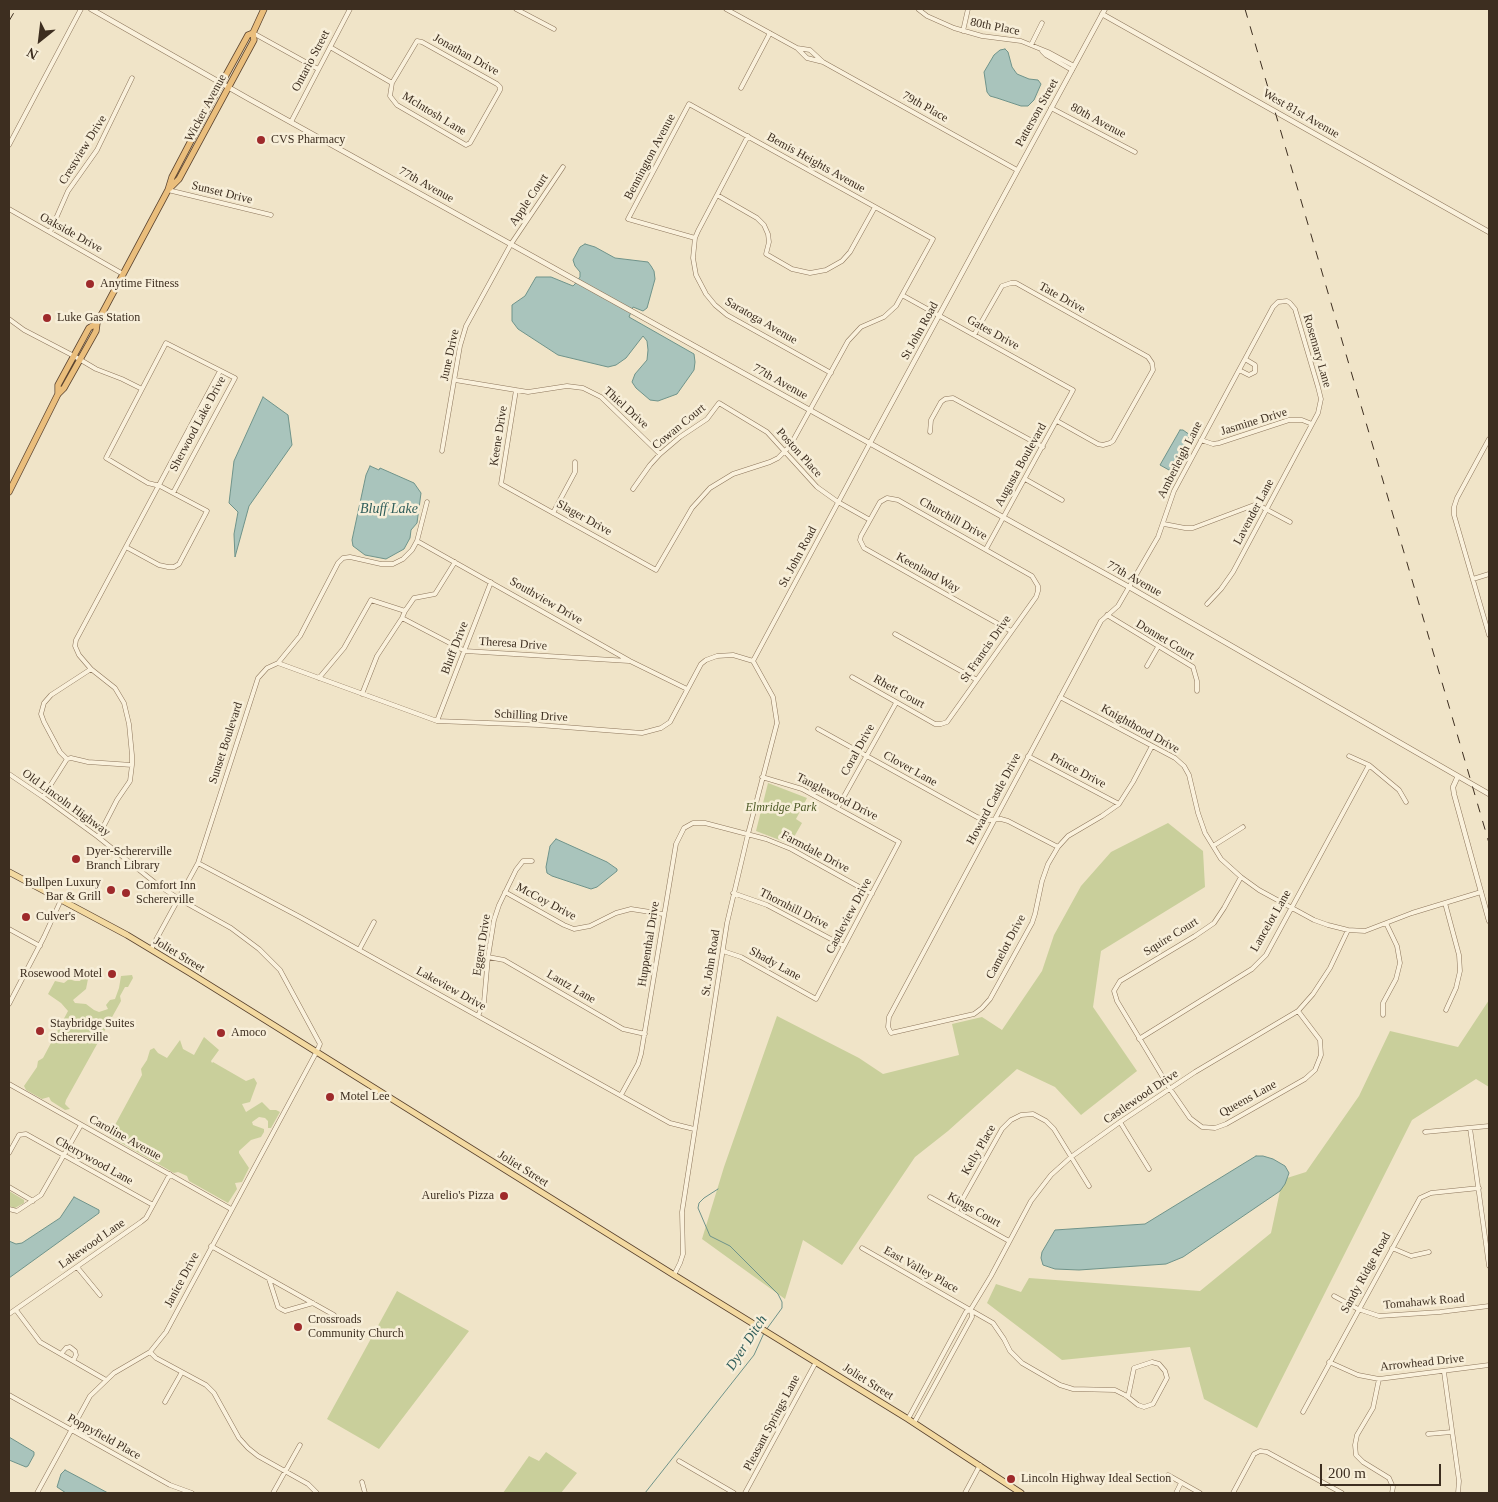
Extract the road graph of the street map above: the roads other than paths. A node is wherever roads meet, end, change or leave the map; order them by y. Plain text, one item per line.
1 (81, 9) edge
2 (91, 9) edge
3 (264, 9) edge
4 (350, 9) edge
5 (516, 9) edge
6 (726, 9) edge
7 (918, 9) edge
8 (968, 9) edge
9 (1105, 9) edge
10 (1102, 14) junction
11 (1042, 23) dead end
12 (554, 30) dead end
13 (963, 31) junction
14 (253, 32) junction
15 (770, 33) junction
16 (1031, 45) junction
17 (330, 47) junction
18 (796, 48) junction
19 (822, 62) junction
20 (1073, 68) junction
21 (318, 69) junction
22 (132, 78) dead end
23 (222, 83) junction
24 (392, 83) junction
25 (228, 87) junction
26 (741, 88) dead end
27 (690, 104) joint
28 (1051, 108) junction
29 (291, 122) junction
30 (748, 136) junction
31 (9, 145) edge
32 (466, 145) joint
33 (1135, 152) dead end
34 (563, 167) dead end
35 (1017, 170) junction
36 (168, 190) junction
37 (717, 195) junction
38 (874, 207) junction
39 (9, 209) edge
40 (271, 215) dead end
41 (987, 227) joint
42 (50, 232) junction
43 (1489, 232) edge
44 (695, 238) junction
45 (512, 244) junction
46 (123, 274) junction
47 (902, 295) junction
48 (1273, 307) joint
49 (940, 316) junction
50 (9, 319) edge
51 (97, 323) junction
52 (974, 334) junction
53 (74, 356) junction
54 (1245, 358) junction
55 (80, 360) junction
56 (1239, 370) junction
57 (220, 371) junction
58 (831, 373) junction
59 (455, 380) junction
60 (142, 389) junction
61 (516, 390) junction
62 (1074, 390) joint
63 (58, 394) junction
64 (719, 403) joint
65 (811, 410) junction
66 (1057, 421) junction
67 (1312, 424) junction
68 (930, 432) dead end
69 (1489, 439) edge
70 (1202, 440) junction
71 (870, 443) junction
72 (1043, 446) junction
73 (442, 450) dead end
74 (785, 452) junction
75 (660, 454) junction
76 (575, 462) dead end
77 (1025, 479) junction
78 (501, 484) joint
79 (160, 486) junction
80 (633, 489) dead end
81 (9, 492) edge
82 (172, 493) junction
83 (1062, 500) dead end
84 (427, 502) dead end
85 (838, 502) junction
86 (1266, 509) junction
87 (553, 512) junction
88 (1003, 518) junction
89 (870, 520) junction
90 (1290, 522) dead end
91 (1164, 524) junction
92 (417, 541) junction
93 (126, 547) junction
94 (986, 550) junction
95 (455, 562) junction
96 (1489, 574) edge
97 (1032, 576) joint
98 (1473, 579) junction
99 (492, 582) junction
100 (1129, 588) junction
101 (1206, 604) dead end
102 (405, 611) junction
103 (1107, 615) junction
104 (402, 618) junction
105 (1011, 631) junction
106 (895, 634) dead end
107 (1489, 635) edge
108 (1158, 647) junction
109 (465, 651) junction
110 (630, 661) junction
111 (752, 661) junction
112 (278, 663) junction
113 (1148, 666) dead end
114 (91, 669) junction
115 (852, 677) dead end
116 (319, 678) junction
117 (977, 680) junction
118 (687, 689) junction
119 (1198, 691) dead end
120 (362, 694) junction
121 (1060, 697) junction
122 (896, 703) junction
123 (437, 721) junction
124 (935, 724) joint
125 (818, 729) dead end
126 (1152, 746) junction
127 (866, 756) junction
128 (1028, 756) junction
129 (1349, 756) dead end
130 (67, 759) junction
131 (132, 765) junction
132 (1368, 765) junction
133 (9, 774) edge
134 (762, 776) junction
135 (1458, 776) junction
136 (1489, 794) edge
137 (43, 797) junction
138 (1406, 802) dead end
139 (1119, 804) junction
140 (838, 808) junction
141 (994, 820) junction
142 (718, 826) joint
143 (1243, 827) dead end
144 (748, 834) junction
145 (98, 837) junction
146 (899, 842) joint
147 (1212, 846) junction
148 (1058, 847) junction
149 (532, 861) dead end
150 (198, 863) junction
151 (9, 872) edge
152 (1241, 877) junction
153 (505, 892) junction
154 (1481, 892) junction
155 (733, 893) junction
156 (872, 894) junction
157 (179, 899) junction
158 (61, 900) junction
159 (1445, 903) junction
160 (1292, 908) junction
161 (664, 914) junction
162 (1489, 921) edge
163 (374, 922) dead end
164 (1386, 923) junction
165 (9, 930) edge
166 (1348, 930) junction
167 (40, 946) junction
168 (844, 946) junction
169 (151, 949) junction
170 (359, 950) junction
171 (722, 951) junction
172 (488, 957) junction
173 (1120, 981) joint
174 (816, 999) joint
175 (9, 1004) edge
176 (1446, 1010) dead end
177 (1298, 1011) junction
178 (1383, 1015) dead end
179 (478, 1016) junction
180 (888, 1027) joint
181 (645, 1034) junction
182 (1139, 1039) junction
183 (317, 1051) junction
184 (9, 1084) edge
185 (1170, 1089) junction
186 (621, 1095) junction
187 (1120, 1122) junction
188 (81, 1125) junction
189 (1489, 1126) edge
190 (1470, 1128) junction
191 (694, 1129) junction
192 (1425, 1132) dead end
193 (9, 1153) edge
194 (64, 1155) junction
195 (1071, 1156) junction
196 (1149, 1169) dead end
197 (170, 1174) junction
198 (1090, 1186) dead end
199 (9, 1187) edge
200 (1479, 1188) junction
201 (930, 1197) dead end
202 (33, 1201) junction
203 (153, 1205) junction
204 (231, 1209) junction
205 (9, 1210) edge
206 (956, 1211) junction
207 (1009, 1241) junction
208 (211, 1246) junction
209 (862, 1248) dead end
210 (1392, 1248) junction
211 (1429, 1252) dead end
212 (1489, 1266) edge
213 (77, 1267) junction
214 (674, 1275) junction
215 (269, 1279) junction
216 (100, 1295) dead end
217 (1334, 1296) dead end
218 (313, 1303) junction
219 (1489, 1306) edge
220 (971, 1309) junction
221 (1358, 1309) junction
222 (16, 1310) junction
223 (9, 1314) edge
224 (334, 1315) dead end
225 (150, 1352) junction
226 (61, 1354) junction
227 (73, 1361) junction
228 (816, 1362) junction
229 (1329, 1362) junction
230 (1489, 1365) edge
231 (182, 1372) junction
232 (1444, 1372) junction
233 (1379, 1379) junction
234 (106, 1380) junction
235 (9, 1394) edge
236 (1128, 1397) junction
237 (165, 1402) dead end
238 (1303, 1412) dead end
239 (908, 1419) junction
240 (914, 1423) junction
241 (71, 1430) junction
242 (1452, 1432) junction
243 (1428, 1434) dead end
244 (300, 1445) dead end
245 (679, 1461) dead end
246 (980, 1465) junction
247 (285, 1472) junction
248 (1168, 1476) dead end
249 (362, 1482) dead end
250 (1181, 1483) junction
251 (37, 1493) edge
252 (192, 1493) edge
253 (273, 1493) edge
254 (317, 1493) edge
255 (365, 1493) edge
256 (734, 1493) edge
257 (745, 1493) edge
258 (965, 1493) edge
259 (1021, 1493) edge
260 (1176, 1493) edge
261 (1200, 1493) edge
262 (1233, 1493) edge
263 (1342, 1493) edge
264 (1392, 1493) edge
265 (1458, 1493) edge

1 - 31 street
2 - 23 street, 77th Avenue
3 - 14 highway, Wicker Avenue
4 - 17 street, Ontario Street
5 - 12 street
6 - 15 street, 79th Place
7 - 13 street, 80th Place
8 - 13 street
9 - 10 street, Patterson Street
10 - 20 street, Patterson Street
10 - 43 street, West 81st Avenue
11 - 16 street
13 - 16 street, 80th Place
14 - 21 street
14 - 23 highway, Wicker Avenue
14 - 25 highway, Wicker Avenue
15 - 18 street, 79th Place
15 - 26 street
16 - 20 street, 80th Place
17 - 21 street, Ontario Street
17 - 24 street, Mclntosh Lane
18 - 19 street, 79th Place
18 - 19 street, 79th Place
19 - 35 street, 79th Place
20 - 28 street, Patterson Street
21 - 29 street, Ontario Street
22 - 42 street, Crestview Drive
23 - 25 street, 77th Avenue
23 - 36 highway, Wicker Avenue
24 - 32 street, Mclntosh Lane
24 - 32 street, Jonathan Drive
25 - 29 street, 77th Avenue
25 - 36 highway, Wicker Avenue
27 - 30 street, Bemis Heights Avenue
27 - 44 street, Bennington Avenue
28 - 33 street, 80th Avenue
28 - 35 street, Patterson Street
29 - 45 street, 77th Avenue
30 - 37 street, Saratoga Avenue
30 - 38 street, Bemis Heights Avenue
34 - 45 street, Apple Court
35 - 41 street, Patterson Street
36 - 40 street, Sunset Drive
36 - 46 highway, Wicker Avenue
37 - 38 street
37 - 44 street, Saratoga Avenue
38 - 47 street, Bemis Heights Avenue
39 - 42 street, Oakside Drive
41 - 49 street, St John Road
42 - 46 street, Oakside Drive
44 - 58 street, Saratoga Avenue
45 - 59 street, June Drive
45 - 65 street, 77th Avenue
46 - 51 highway, Wicker Avenue
47 - 49 street, Gates Drive
47 - 58 street
48 - 54 street, Amberleigh Lane
48 - 67 street, Rosemary Lane
49 - 52 street, Gates Drive
49 - 71 street, St John Road
50 - 53 street
51 - 53 highway, Wicker Avenue
51 - 55 highway, Wicker Avenue
52 - 62 street, Gates Drive
52 - 66 street, Tate Drive
53 - 55 street
53 - 63 highway, Wicker Avenue
54 - 56 street, Amberleigh Lane
54 - 56 street
55 - 60 street
55 - 63 highway, Wicker Avenue
56 - 70 street, Amberleigh Lane
57 - 60 street, Sherwood Lake Drive
57 - 79 street, Sherwood Lake Drive
57 - 82 street, Sherwood Lake Drive
58 - 65 street
59 - 61 street, Thiel Drive
59 - 73 street, June Drive
60 - 79 street, Sherwood Lake Drive
61 - 75 street, Thiel Drive
61 - 78 street, Keene Drive
62 - 66 street, Augusta Boulevard
63 - 81 highway, Wicker Avenue
64 - 74 street, Poston Place
64 - 75 street, Cowan Court
65 - 71 street, 77th Avenue
65 - 74 street
66 - 72 street, Augusta Boulevard
67 - 70 street, Jasmine Drive
67 - 86 street, Lavender Lane
68 - 72 street
69 - 98 street
70 - 91 street, Amberleigh Lane
71 - 85 street, St. John Road
71 - 88 street, 77th Avenue
72 - 77 street, Augusta Boulevard
74 - 85 street, Poston Place
74 - 87 street, Slager Drive
75 - 80 street, Cowan Court
76 - 87 street
77 - 83 street
77 - 88 street, Augusta Boulevard
78 - 87 street, Slager Drive
79 - 82 street, Sherwood Lake Drive
79 - 93 street, Sherwood Lake Drive
82 - 93 street, Sherwood Lake Drive
84 - 92 street
85 - 89 street, Poston Place
85 - 111 street, St. John Road
86 - 90 street
86 - 91 street
86 - 101 street, Lavender Lane
88 - 94 street, Augusta Boulevard
88 - 100 street, 77th Avenue
89 - 94 street, Churchill Drive
89 - 105 street, Keenland Way
91 - 100 street, Amberleigh Lane
92 - 95 street, Southview Drive
92 - 112 street, Sunset Boulevard
93 - 114 street, Sherwood Lake Drive
94 - 97 street, Churchill Drive
95 - 99 street, Southview Drive
95 - 102 street
96 - 98 street
97 - 105 street, St Francis Drive
98 - 107 street
99 - 109 street, Bluff Drive
99 - 110 street, Southview Drive
100 - 103 street, Howard Castle Drive
100 - 135 street, 77th Avenue
102 - 104 street
102 - 116 street
103 - 108 street, Donnet Court
103 - 121 street, Howard Castle Drive
104 - 109 street, Theresa Drive
104 - 120 street
105 - 117 street, St Francis Drive
106 - 117 street
108 - 113 street
108 - 119 street, Donnet Court
109 - 110 street, Theresa Drive
109 - 123 street, Bluff Drive
110 - 118 street, Southview Drive
111 - 118 street, Schilling Drive
111 - 134 street, St. John Road
112 - 116 street, Schilling Drive
112 - 150 street, Sunset Boulevard
114 - 130 street
114 - 131 street, Sherwood Lake Drive
115 - 122 street, Rhett Court
116 - 120 street, Schilling Drive
117 - 124 street, St Francis Drive
118 - 123 street, Schilling Drive
120 - 123 street, Schilling Drive
121 - 126 street, Knighthood Drive
121 - 128 street, Howard Castle Drive
122 - 124 street, Rhett Court
122 - 127 street, Coral Drive
125 - 127 street, Clover Lane
126 - 139 street, Camelot Drive
126 - 147 street, Knighthood Drive
127 - 140 street, Coral Drive
127 - 141 street, Clover Lane
128 - 139 street, Prince Drive
128 - 141 street, Howard Castle Drive
129 - 132 street
130 - 131 street
130 - 137 street
131 - 145 street, Sherwood Lake Drive
132 - 138 street
132 - 160 street, Lancelot Lane
133 - 137 street, Old Lincoln Highway
134 - 140 street, Tanglewood Drive
134 - 144 street, St. John Road
135 - 136 street, 77th Avenue
135 - 154 street
137 - 145 street, Old Lincoln Highway
139 - 148 street, Camelot Drive
140 - 146 street, Tanglewood Drive
141 - 148 street, Clover Lane
141 - 180 street, Howard Castle Drive
142 - 144 street, Farmdale Drive
142 - 161 street, Huppenthal Drive
143 - 147 street
144 - 155 street, St. John Road
144 - 156 street, Farmdale Drive
145 - 157 street, Old Lincoln Highway
146 - 156 street, Castleview Drive
147 - 152 street, Knighthood Drive
148 - 180 street, Camelot Drive
149 - 153 street, Eggert Drive
150 - 157 street, Sunset Boulevard
150 - 170 street, Lakeview Drive
151 - 158 main road, Joliet Street
152 - 160 street, Knighthood Drive
152 - 173 street, Squire Court
153 - 161 street, McCoy Drive
153 - 172 street, Eggert Drive
154 - 159 street, Knighthood Drive
154 - 162 street
155 - 168 street, Thornhill Drive
155 - 171 street, St. John Road
156 - 168 street, Castleview Drive
157 - 169 street, Sunset Boulevard
157 - 183 street, Old Lincoln Highway
158 - 167 street
158 - 169 main road, Joliet Street
159 - 164 street, Knighthood Drive
159 - 176 street
160 - 166 street, Knighthood Drive
160 - 182 street, Lancelot Lane
161 - 181 street, Huppenthal Drive
163 - 170 street
164 - 166 street, Knighthood Drive
164 - 178 street
165 - 167 street
166 - 177 street, Castlewood Drive
167 - 175 street
168 - 174 street, Castleview Drive
169 - 183 main road, Joliet Street
170 - 179 street, Lakeview Drive
171 - 174 street, Shady Lane
171 - 191 street, St. John Road
172 - 179 street, Eggert Drive
172 - 181 street, Lantz Lane
173 - 182 street, Queens Lane
177 - 185 street, Castlewood Drive
177 - 185 street, Queens Lane
179 - 186 street, Lakeview Drive
181 - 186 street, Huppenthal Drive
182 - 185 street, Queens Lane
183 - 204 street, Janice Drive
183 - 214 main road, Joliet Street
184 - 188 street, Caroline Avenue
185 - 187 street, Castlewood Drive
186 - 191 street, Lakeview Drive
187 - 195 street, Castlewood Drive
187 - 196 street
188 - 194 street
188 - 197 street, Caroline Avenue
189 - 190 street
190 - 192 street
190 - 200 street
191 - 214 street, St. John Road
193 - 194 street, Cherrywood Lane
194 - 202 street
194 - 203 street, Cherrywood Lane
195 - 198 street, Kelly Place
195 - 206 street, Kelly Place
195 - 207 street, Castlewood Drive
197 - 203 street, Lakewood Lane
197 - 204 street, Caroline Avenue
199 - 202 street
200 - 210 street, Sandy Ridge Road
200 - 212 street
201 - 206 street, Kings Court
202 - 205 street
203 - 213 street, Lakewood Lane
204 - 208 street, Janice Drive
206 - 207 street, Kings Court
207 - 220 street, Castlewood Drive
208 - 215 street
208 - 225 street, Janice Drive
209 - 220 street, East Valley Place
210 - 211 street
210 - 221 street, Sandy Ridge Road
213 - 216 street
213 - 222 street, Lakewood Lane
214 - 228 main road, Joliet Street
215 - 218 street
215 - 218 street
217 - 221 street, Tomahawk Road
218 - 224 street
219 - 221 street, Tomahawk Road
220 - 236 street, East Valley Place
220 - 239 street, Castlewood Drive
220 - 240 street, Castlewood Drive
221 - 229 street, Sandy Ridge Road
222 - 223 street, Lakewood Lane
222 - 226 street
225 - 231 street
225 - 234 street, Janice Drive
226 - 227 street
226 - 227 street
227 - 234 street
228 - 239 main road, Joliet Street
228 - 257 street, Pleasant Springs Lane
229 - 233 street, Arrowhead Drive
229 - 238 street, Sandy Ridge Road
230 - 232 street, Arrowhead Drive
231 - 237 street
231 - 247 street
232 - 233 street, Arrowhead Drive
232 - 242 street
233 - 264 street
234 - 241 street, Janice Drive
235 - 241 street, Poppyfield Place
236 - 236 street
239 - 240 main road, Joliet Street
240 - 246 main road, Joliet Street
241 - 251 street, Janice Drive
241 - 252 street, Poppyfield Place
242 - 243 street
242 - 265 street
244 - 247 street
245 - 256 street
246 - 258 street
246 - 259 main road, Joliet Street
247 - 253 street
247 - 254 street
248 - 250 street
249 - 255 street
250 - 260 street
250 - 261 street
262 - 263 street

